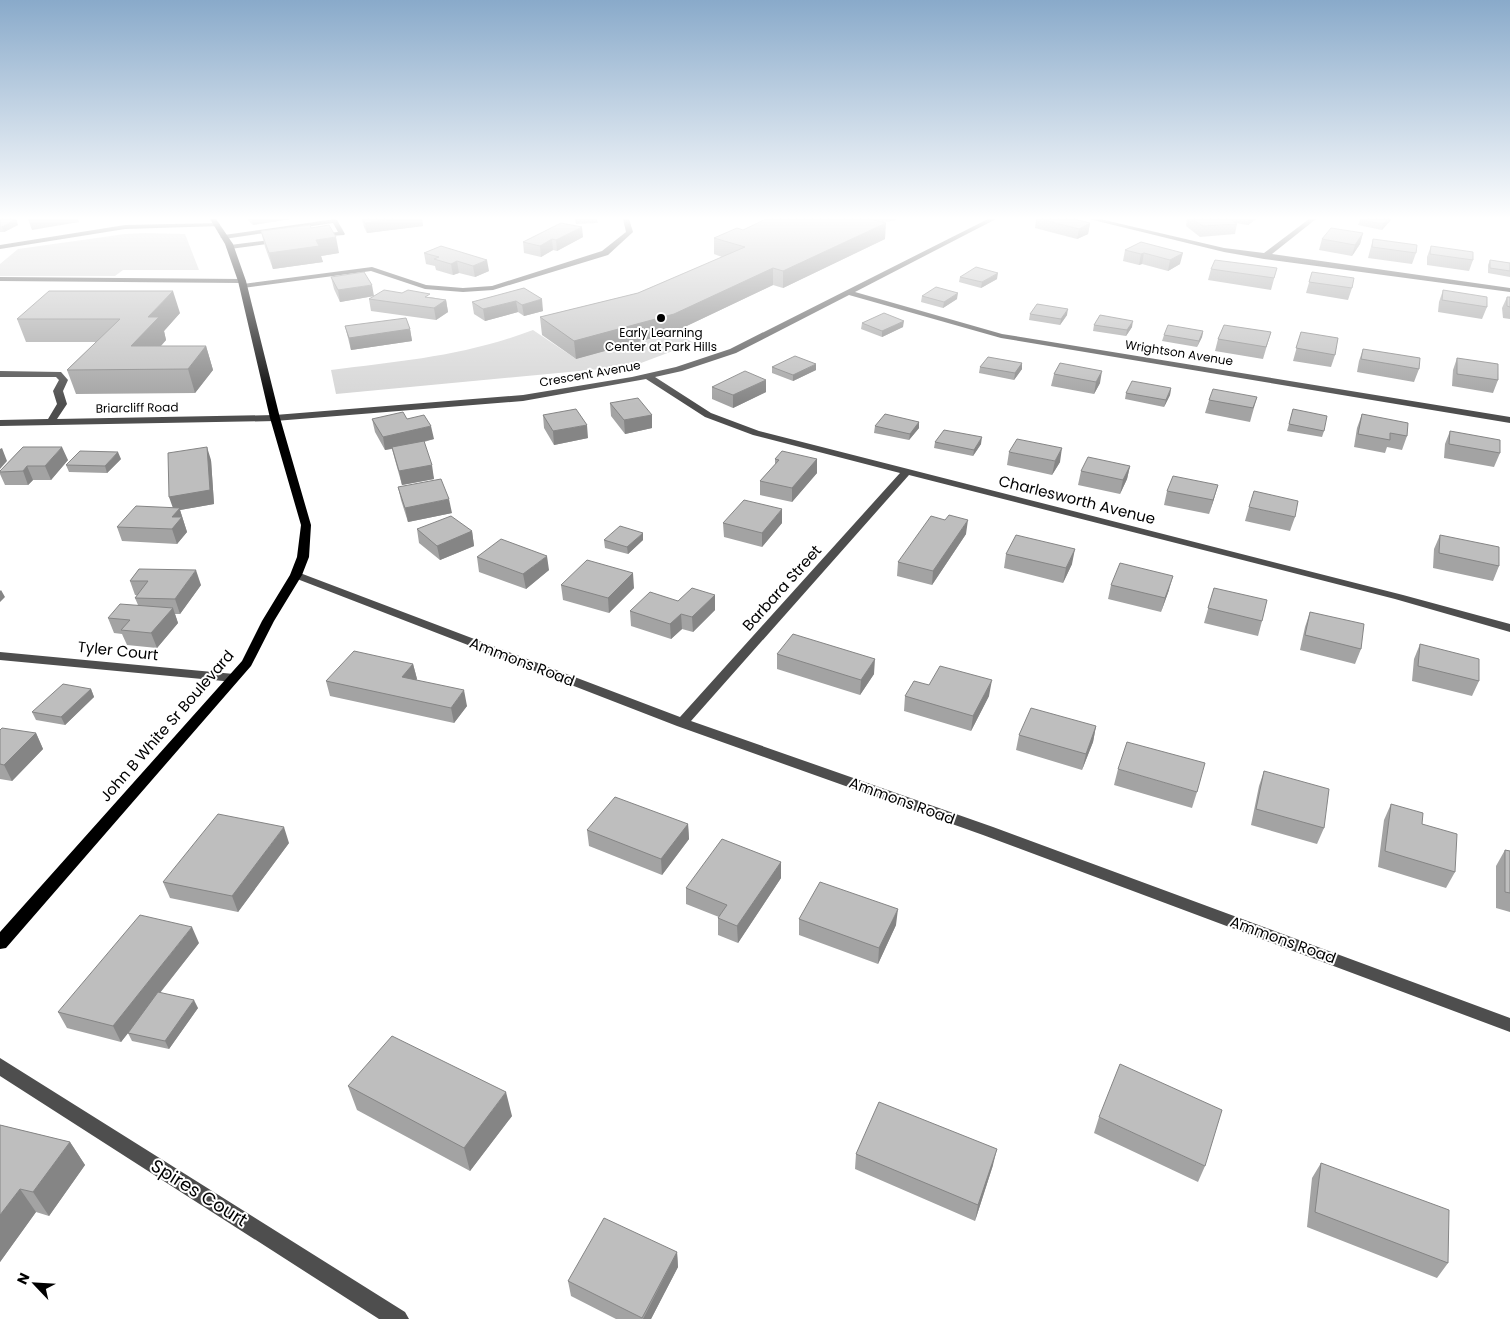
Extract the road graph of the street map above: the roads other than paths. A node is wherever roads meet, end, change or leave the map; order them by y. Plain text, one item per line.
1 (90, 280) edge
2 (142, 281) edge
3 (184, 281) junction
4 (241, 281) edge
5 (272, 281) edge
6 (407, 281) edge
7 (517, 281) edge
8 (873, 281) edge
9 (1442, 281) edge
10 (242, 284) junction
11 (82, 287) dead end
12 (177, 288) dead end
13 (1510, 290) edge
14 (849, 293) junction
15 (0, 374) edge
16 (648, 377) junction
17 (275, 418) junction
18 (1510, 420) edge
19 (51, 422) junction
20 (0, 423) edge
21 (905, 472) junction
22 (296, 575) junction
23 (1510, 628) edge
24 (0, 656) edge
25 (234, 678) junction
26 (682, 723) junction
27 (0, 943) edge
28 (1510, 1025) edge
29 (0, 1066) edge
30 (398, 1319) edge

1 - 11 street
2 - 3 street
3 - 10 street
3 - 12 street
4 - 10 main road, John B White Sr Boulevard
5 - 10 street
6 - 7 street
8 - 14 street, Crescent Avenue
9 - 13 street
10 - 17 main road, John B White Sr Boulevard
14 - 16 street, Crescent Avenue
14 - 18 street, Wrightson Avenue
15 - 19 street
16 - 17 street, Crescent Avenue
16 - 21 street, Charlesworth Avenue
17 - 19 street, Briarcliff Road
17 - 22 main road, John B White Sr Boulevard
19 - 20 street, Briarcliff Road
21 - 23 street, Charlesworth Avenue
21 - 26 street, Barbara Street
22 - 25 main road, John B White Sr Boulevard
22 - 26 street, Ammons Road
24 - 25 street, Tyler Court
25 - 27 main road, John B White Sr Boulevard
26 - 28 street, Ammons Road
29 - 30 street, Spires Court

